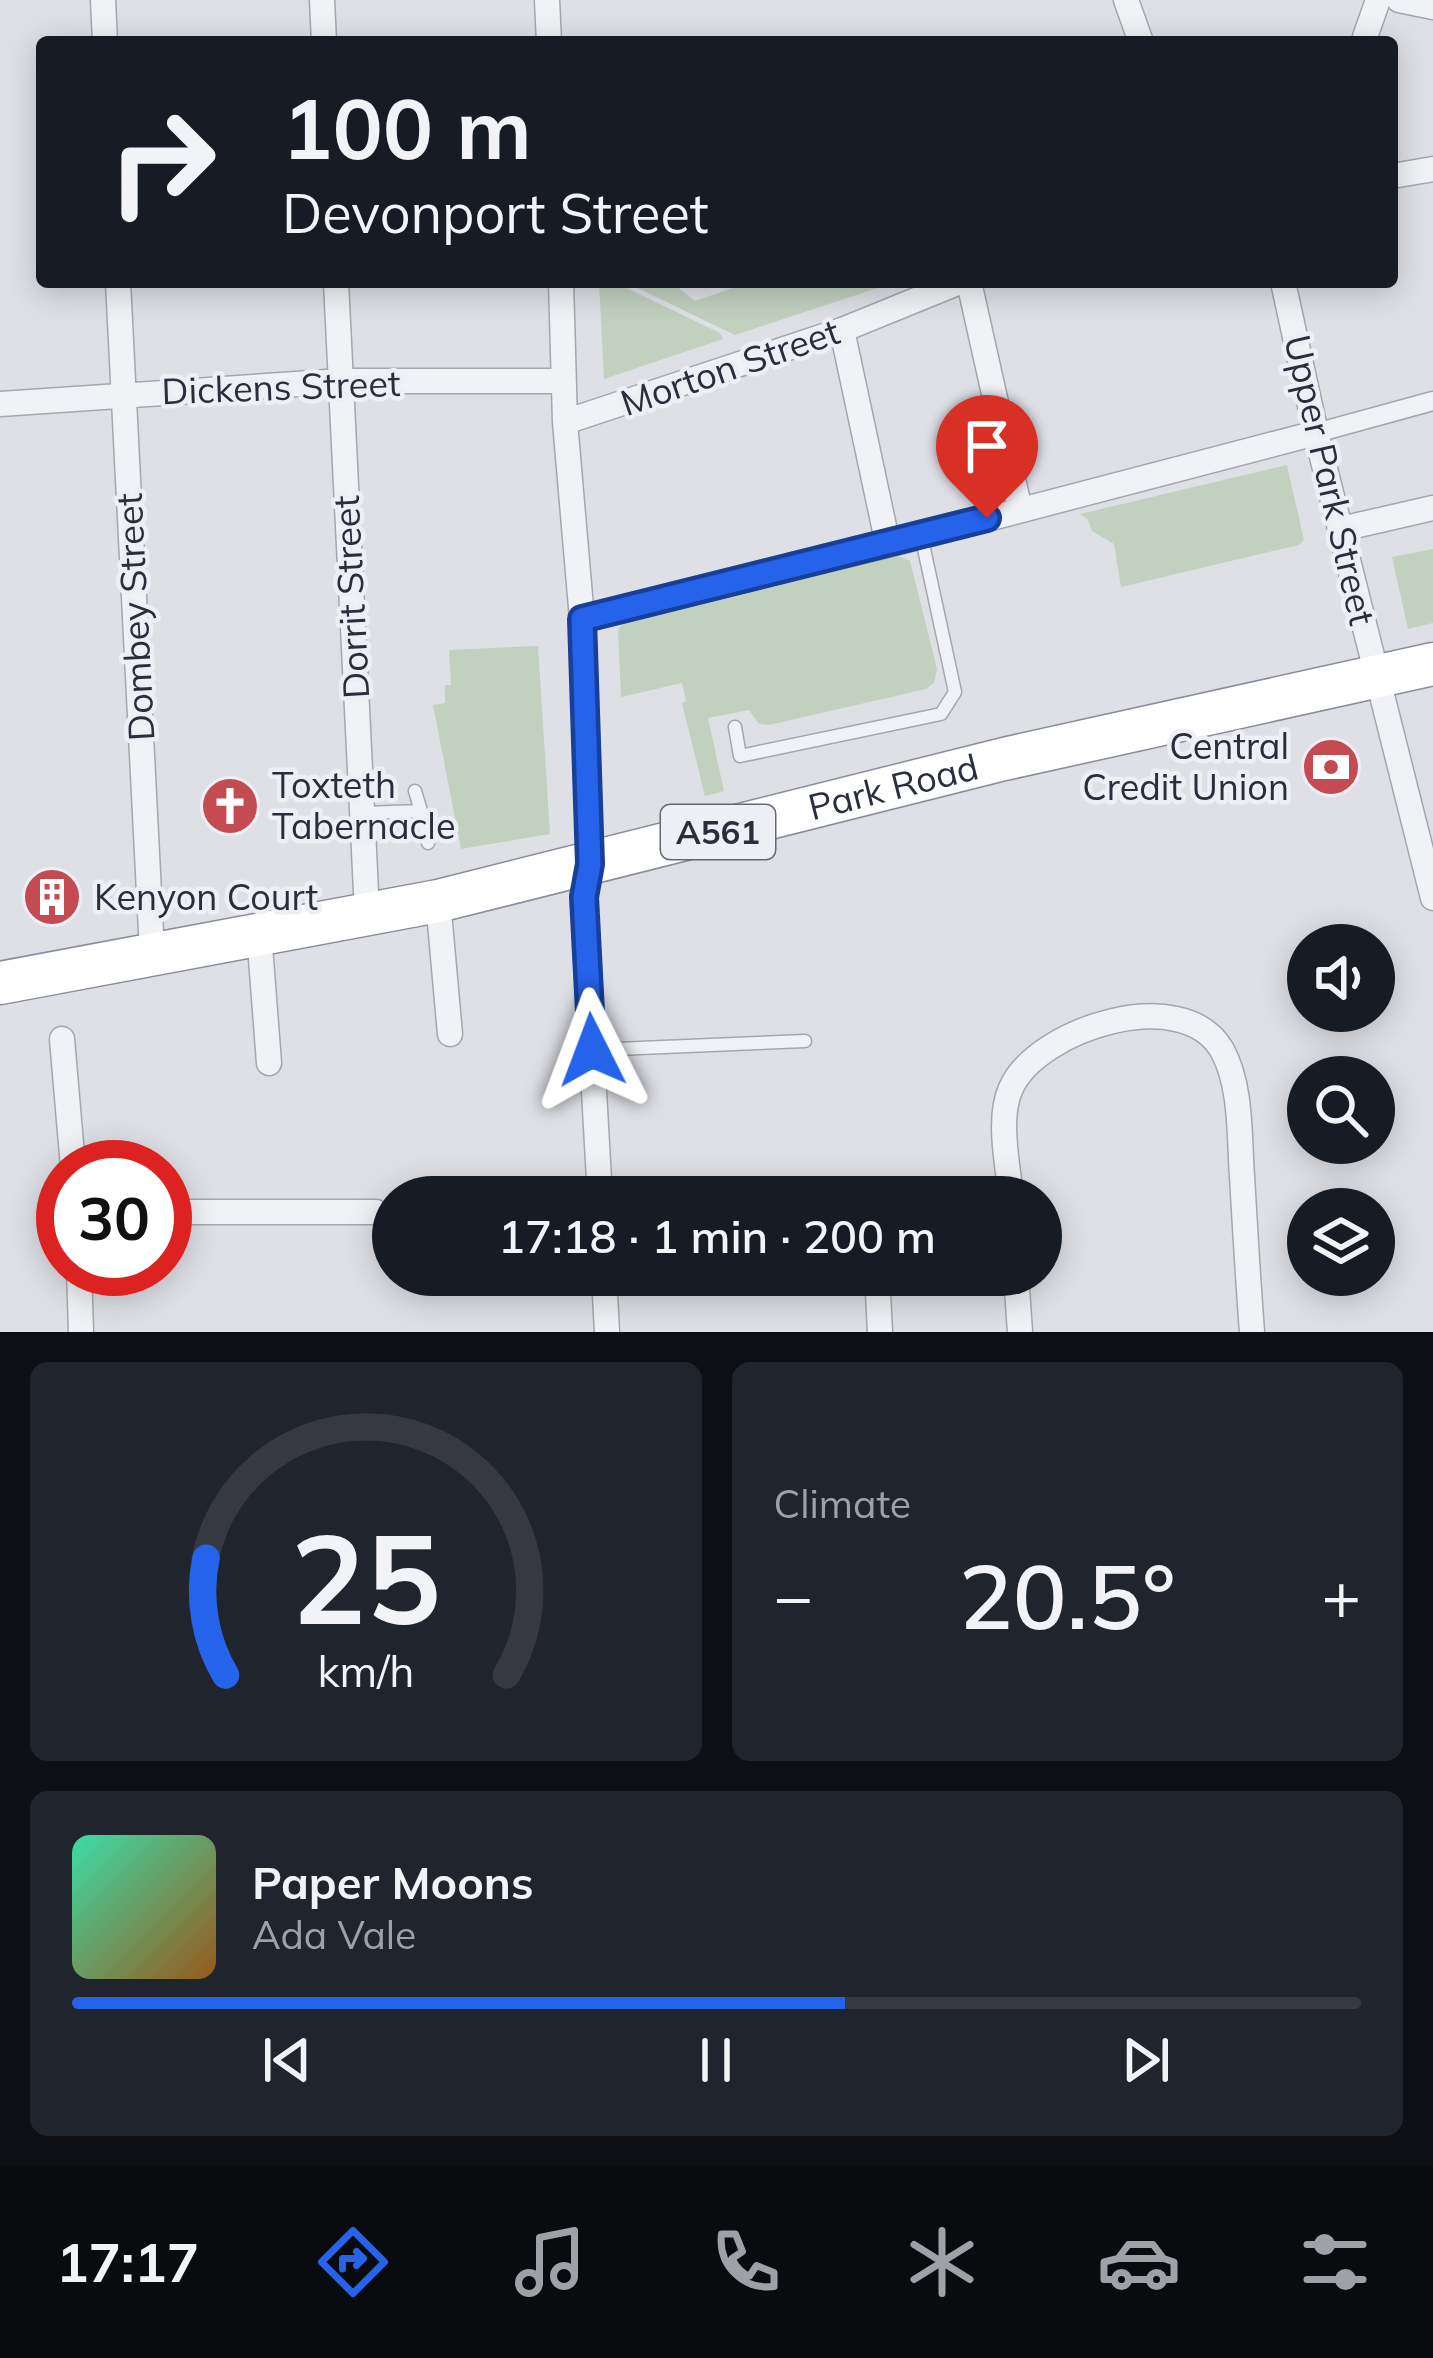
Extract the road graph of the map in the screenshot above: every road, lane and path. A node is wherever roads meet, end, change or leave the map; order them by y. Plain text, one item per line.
1 (103, 0) edge
2 (322, 0) edge
3 (547, 0) edge
4 (1378, 0) edge
5 (1400, 0) edge
6 (1134, 4) edge
7 (1433, 8) edge
8 (105, 36) edge
9 (324, 36) edge
10 (549, 36) edge
11 (1141, 36) edge
12 (1365, 36) edge
13 (1433, 169) edge
14 (1398, 175) edge
15 (118, 288) edge
16 (336, 288) edge
17 (561, 288) edge
18 (945, 288) edge
19 (958, 288) edge
20 (1284, 288) edge
21 (842, 330) junction
22 (341, 381) junction
23 (563, 381) junction
24 (124, 393) junction
25 (1433, 401) edge
26 (0, 404) edge
27 (565, 422) junction
28 (1316, 433) junction
29 (1433, 508) edge
30 (1020, 510) junction
31 (1341, 530) junction
32 (921, 534) junction
33 (888, 545) junction
34 (582, 619) junction
35 (1433, 664) edge
36 (1377, 678) junction
37 (735, 727) dead end
38 (415, 790) dead end
39 (421, 811) junction
40 (362, 813) junction
41 (428, 843) dead end
42 (590, 864) junction
43 (1433, 898) edge
44 (438, 901) junction
45 (368, 912) junction
46 (259, 933) junction
47 (152, 952) junction
48 (0, 983) edge
49 (449, 1034) dead end
50 (62, 1039) dead end
51 (805, 1040) dead end
52 (592, 1050) junction
53 (269, 1063) dead end
54 (71, 1140) edge
55 (599, 1176) edge
56 (1009, 1176) edge
57 (192, 1212) edge
58 (372, 1212) edge
59 (80, 1296) edge
60 (605, 1296) edge
61 (878, 1296) edge
62 (1017, 1296) edge
63 (81, 1332) edge
64 (607, 1332) edge
65 (880, 1332) edge
66 (1020, 1332) edge
67 (1252, 1332) edge

1 - 8 street
2 - 9 street
3 - 10 street
4 - 12 street
5 - 7 street
6 - 11 street
13 - 14 street
15 - 24 street, Dombey Street
16 - 22 street, Dorrit Street
17 - 23 street
18 - 21 street, Morton Street
19 - 30 street
20 - 28 street, Upper Park Street
21 - 27 street, Morton Street
21 - 33 street
22 - 23 street, Dickens Street
22 - 24 street, Dickens Street
22 - 40 street, Dorrit Street
23 - 27 street
24 - 26 street, Dickens Street
24 - 47 street, Dombey Street
25 - 28 street
27 - 34 street
28 - 30 street
28 - 31 street, Upper Park Street
29 - 31 street
30 - 32 street
31 - 36 street, Upper Park Street
32 - 33 street
32 - 37 lane
33 - 34 street
34 - 42 street
35 - 36 highway, Park Road / A561
36 - 42 highway, Park Road / A561
36 - 43 street, Upper Park Street
38 - 39 lane
39 - 40 lane
39 - 41 lane
40 - 45 street, Dorrit Street
42 - 44 highway, Park Road / A561
42 - 52 street
44 - 45 highway, Park Road / A561
44 - 49 street
45 - 46 highway, Park Road / A561
46 - 47 highway, Park Road / A561
46 - 53 street
47 - 48 highway, Park Road / A561
50 - 54 street
51 - 52 lane
52 - 55 street
56 - 67 street
57 - 58 street
59 - 63 street
60 - 64 street
61 - 65 street
62 - 66 street

